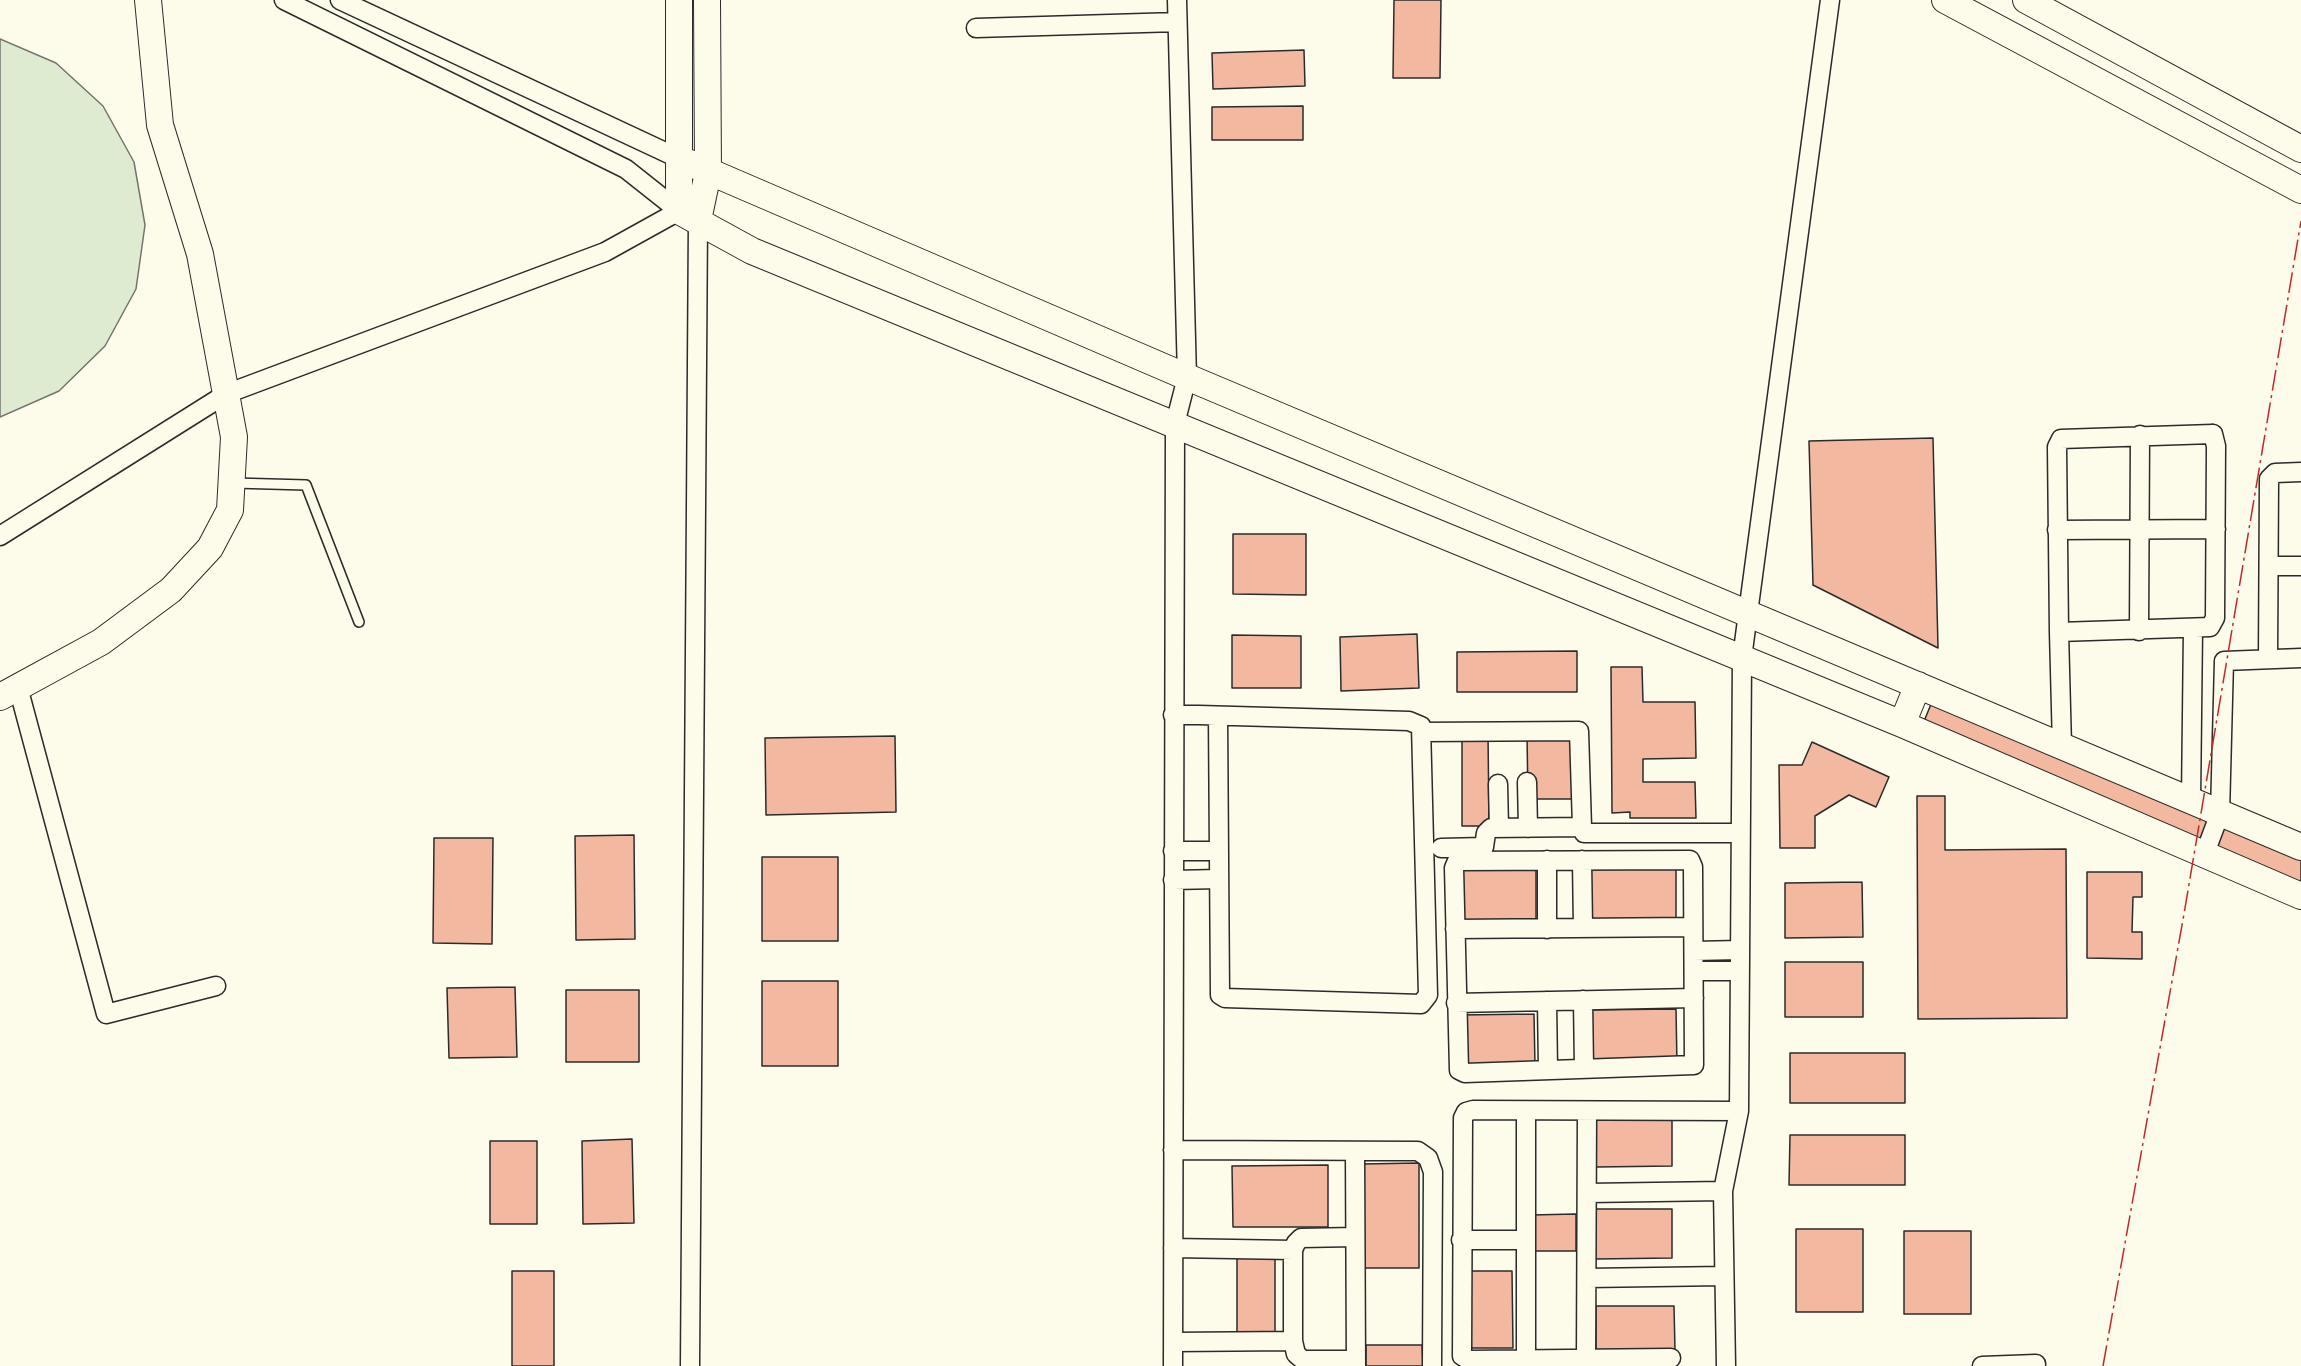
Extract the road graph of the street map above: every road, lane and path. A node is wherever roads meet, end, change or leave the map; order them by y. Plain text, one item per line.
1 (148, 0) edge
2 (284, 0) edge
3 (340, 0) edge
4 (679, 0) edge
5 (707, 0) edge
6 (1177, 0) edge
7 (1830, 0) edge
8 (1945, 0) edge
9 (2026, 0) edge
10 (1177, 22) junction
11 (976, 28) dead end
12 (2301, 149) edge
13 (680, 159) junction
14 (708, 173) junction
15 (2301, 190) edge
16 (688, 216) junction
17 (1187, 377) junction
18 (226, 394) junction
19 (1175, 424) junction
20 (2140, 435) junction
21 (2301, 472) edge
22 (231, 483) junction
23 (2216, 529) junction
24 (2057, 530) junction
25 (2140, 530) junction
26 (0, 536) edge
27 (2269, 566) junction
28 (2301, 566) edge
29 (1749, 614) junction
30 (359, 622) dead end
31 (2193, 630) junction
32 (2139, 631) junction
33 (2059, 632) junction
34 (1743, 658) junction
35 (2301, 658) edge
36 (2268, 659) junction
37 (1918, 685) junction
38 (9, 692) edge
39 (1173, 715) junction
40 (1218, 716) junction
41 (1902, 724) junction
42 (1422, 732) junction
43 (2062, 747) junction
44 (1527, 782) dead end
45 (1498, 784) dead end
46 (2192, 801) junction
47 (2220, 813) junction
48 (1581, 827) junction
49 (1499, 828) junction
50 (1527, 828) junction
51 (1739, 833) junction
52 (2301, 847) edge
53 (1441, 848) dead end
54 (1173, 850) junction
55 (1219, 851) junction
56 (2205, 853) junction
57 (1547, 860) junction
58 (1582, 860) junction
59 (1219, 879) junction
60 (1173, 880) junction
61 (2301, 896) edge
62 (1693, 927) junction
63 (1547, 928) junction
64 (1583, 928) junction
65 (1455, 929) junction
66 (1738, 950) junction
67 (1694, 951) junction
68 (1694, 971) junction
69 (1738, 971) junction
70 (216, 986) dead end
71 (1694, 998) junction
72 (1583, 1000) junction
73 (1547, 1001) junction
74 (1456, 1002) junction
75 (1584, 1069) junction
76 (1548, 1070) junction
77 (1526, 1111) junction
78 (1587, 1111) junction
79 (1739, 1111) junction
80 (1173, 1150) junction
81 (1355, 1151) junction
82 (1723, 1191) junction
83 (1588, 1192) junction
84 (1355, 1237) junction
85 (1461, 1239) junction
86 (1526, 1239) junction
87 (1173, 1248) junction
88 (1293, 1250) junction
89 (1725, 1276) junction
90 (1587, 1278) junction
91 (1293, 1341) junction
92 (1173, 1342) junction
93 (1671, 1358) dead end
94 (1526, 1359) junction
95 (1586, 1359) junction
96 (1356, 1363) edge
97 (2036, 1364) dead end
98 (690, 1366) edge
99 (1173, 1366) edge
100 (1432, 1366) edge
101 (1726, 1366) edge
102 (1983, 1366) edge

1 - 18 street
2 - 16 street
3 - 13 street
4 - 13 street
5 - 14 street
6 - 10 street
7 - 29 street
8 - 15 street
9 - 12 street
10 - 11 street
10 - 17 street
13 - 14 street
13 - 16 street
14 - 16 street
14 - 17 street
16 - 18 street
16 - 19 street
16 - 98 street
17 - 19 street
17 - 29 street
18 - 22 street
18 - 26 street
19 - 34 street
19 - 39 street
20 - 23 street
20 - 24 street
20 - 25 street
21 - 27 street
22 - 30 lane
22 - 38 street
23 - 25 street
23 - 31 street
24 - 25 street
24 - 33 street
25 - 32 street
27 - 28 street
27 - 36 street
29 - 34 street
29 - 37 street
31 - 32 street
31 - 46 street
32 - 33 street
33 - 43 street
34 - 41 street
34 - 51 street
35 - 36 street
36 - 47 street
37 - 41 street
37 - 43 street
38 - 70 street
39 - 40 street
39 - 54 street
40 - 42 street
40 - 55 street
41 - 56 street
42 - 48 street
42 - 59 street
43 - 46 street
44 - 50 street
45 - 49 street
46 - 47 street
47 - 52 street
47 - 56 street
48 - 50 street
48 - 51 street
49 - 50 street
49 - 53 street
51 - 66 street
54 - 55 street
54 - 60 street
55 - 59 street
56 - 61 street
57 - 58 street
57 - 63 street
57 - 65 street
58 - 62 street
58 - 64 street
59 - 60 street
60 - 80 street
62 - 64 street
62 - 67 street
63 - 64 street
63 - 65 street
65 - 74 street
66 - 67 street
66 - 69 street
67 - 68 street
68 - 69 street
68 - 71 street
69 - 79 street
71 - 72 street
71 - 75 street
72 - 73 street
72 - 75 street
73 - 74 street
73 - 76 street
74 - 76 street
75 - 76 street
77 - 78 street
77 - 85 street
77 - 86 street
78 - 79 street
78 - 83 street
79 - 82 street
80 - 81 street
80 - 87 street
81 - 84 street
81 - 100 street
82 - 83 street
82 - 89 street
83 - 90 street
84 - 88 street
84 - 96 street
85 - 86 street
85 - 94 street
86 - 94 street
87 - 88 street
87 - 92 street
88 - 91 street
89 - 90 street
89 - 101 street
90 - 95 street
91 - 92 street
91 - 96 street
92 - 99 street
93 - 95 street
94 - 95 street
97 - 102 street

